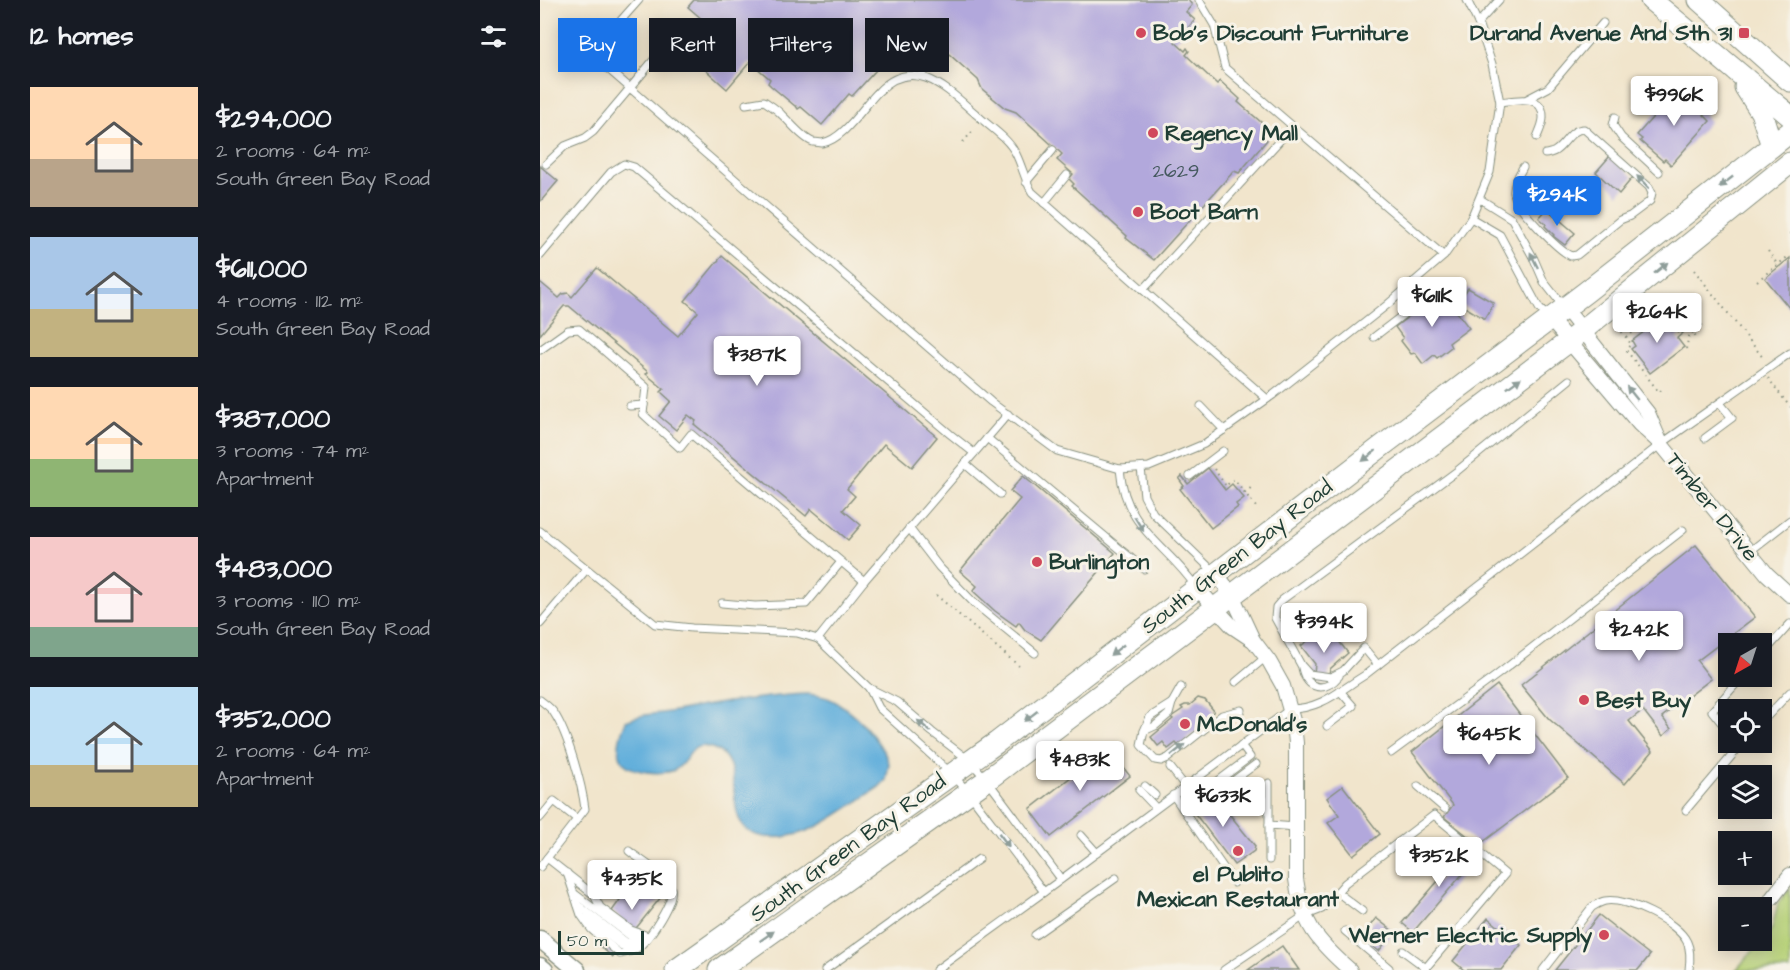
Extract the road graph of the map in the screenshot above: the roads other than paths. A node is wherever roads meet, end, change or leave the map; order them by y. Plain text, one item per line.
1 (639, 0) edge
2 (1199, 0) edge
3 (1499, 0) edge
4 (1651, 0) edge
5 (1698, 0) edge
6 (1470, 1) edge
7 (1478, 23) junction
8 (1603, 23) dead end
9 (649, 65) edge
10 (1730, 67) junction
11 (923, 72) edge
12 (1786, 73) edge
13 (921, 76) junction
14 (630, 88) junction
15 (1527, 99) junction
16 (1500, 102) junction
17 (746, 104) dead end
18 (1790, 116) edge
19 (1615, 117) dead end
20 (1292, 127) junction
21 (1790, 132) edge
22 (1537, 137) dead end
23 (1772, 146) junction
24 (1053, 150) dead end
25 (1545, 154) dead end
26 (1790, 163) edge
27 (546, 164) dead end
28 (1523, 167) dead end
29 (1659, 172) dead end
30 (1067, 175) dead end
31 (1790, 180) edge
32 (1026, 182) junction
33 (1480, 199) junction
34 (1044, 203) junction
35 (1728, 214) junction
36 (1471, 218) junction
37 (540, 256) edge
38 (1444, 256) junction
39 (1414, 282) junction
40 (1438, 288) dead end
41 (1143, 290) junction
42 (1424, 298) junction
43 (1566, 325) junction
44 (1374, 337) dead end
45 (540, 350) edge
46 (1790, 353) edge
47 (1569, 380) dead end
48 (1267, 399) junction
49 (1720, 403) junction
50 (644, 405) junction
51 (630, 406) dead end
52 (1201, 406) dead end
53 (1008, 414) junction
54 (1224, 430) junction
55 (987, 438) junction
56 (1705, 438) dead end
57 (1661, 444) junction
58 (1223, 451) dead end
59 (974, 453) junction
60 (965, 464) junction
61 (1141, 468) junction
62 (1120, 469) junction
63 (1190, 476) dead end
64 (1000, 494) dead end
65 (1790, 520) edge
66 (909, 528) junction
67 (1683, 530) dead end
68 (540, 531) edge
69 (1749, 552) junction
70 (841, 562) junction
71 (1144, 569) dead end
72 (586, 570) junction
73 (864, 581) junction
74 (1225, 586) junction
75 (1790, 595) edge
76 (1206, 599) junction
77 (722, 603) dead end
78 (540, 624) edge
79 (1790, 624) edge
80 (818, 639) junction
81 (1253, 640) junction
82 (1772, 644) edge
83 (1035, 653) dead end
84 (1266, 657) junction
85 (1378, 665) junction
86 (1236, 682) dead end
87 (1181, 687) dead end
88 (1733, 687) edge
89 (870, 688) junction
90 (1340, 691) junction
91 (1790, 692) edge
92 (1723, 699) edge
93 (540, 700) edge
94 (1718, 704) edge
95 (1241, 710) dead end
96 (1290, 710) junction
97 (1772, 711) edge
98 (1718, 718) edge
99 (1327, 726) dead end
100 (1241, 745) junction
101 (1391, 753) dead end
102 (1733, 753) edge
103 (1256, 764) dead end
104 (1170, 767) dead end
105 (980, 772) junction
106 (960, 783) junction
107 (1269, 783) dead end
108 (1229, 784) dead end
109 (1185, 786) junction
110 (1418, 786) dead end
111 (1155, 795) dead end
112 (1173, 795) junction
113 (1156, 808) junction
114 (1182, 808) junction
115 (1445, 809) dead end
116 (1686, 810) dead end
117 (540, 818) edge
118 (577, 819) junction
119 (1269, 825) junction
120 (1296, 827) junction
121 (1081, 835) dead end
122 (629, 851) dead end
123 (1097, 853) junction
124 (547, 858) junction
125 (978, 859) dead end
126 (1269, 860) dead end
127 (540, 867) edge
128 (567, 873) junction
129 (1790, 875) edge
130 (1116, 878) dead end
131 (1061, 879) junction
132 (1234, 883) dead end
133 (573, 892) junction
134 (1044, 892) junction
135 (1337, 892) junction
136 (1772, 898) dead end
137 (578, 905) junction
138 (1362, 911) dead end
139 (1304, 916) junction
140 (742, 924) junction
141 (1345, 931) dead end
142 (1035, 935) dead end
143 (540, 939) edge
144 (645, 940) junction
145 (1403, 951) dead end
146 (540, 966) edge
147 (1389, 968) dead end
148 (1425, 969) edge
149 (545, 970) edge
150 (577, 970) edge
151 (676, 970) edge
152 (699, 970) edge
153 (719, 970) edge
154 (825, 970) edge
155 (936, 970) edge
156 (1224, 970) edge
157 (1350, 970) edge
158 (1543, 970) edge
159 (1689, 970) edge

1 - 14 lane
2 - 20 lane
3 - 7 lane
4 - 10 main road
5 - 12 main road
6 - 7 lane
7 - 16 lane
8 - 15 lane
9 - 14 lane
10 - 18 main road
10 - 23 main road
11 - 13 lane
13 - 17 lane
13 - 32 lane
14 - 27 lane
14 - 53 lane
15 - 16 lane
15 - 22 lane
16 - 33 lane
19 - 29 lane
20 - 38 lane
20 - 41 lane
21 - 23 main road, South Green Bay Road
23 -> 43 main road, South Green Bay Road
24 - 32 lane
28 -> 25 lane
26 - 35 main road, South Green Bay Road
30 - 34 lane
31 - 35 main road
32 - 34 lane
33 - 36 lane
43 -> 33 lane
34 - 41 lane
43 -> 35 main road, South Green Bay Road
36 - 38 lane
36 - 43 lane
37 - 59 lane
38 - 39 lane
39 - 42 lane
39 - 48 lane
40 - 42 lane
41 - 48 lane
42 - 44 lane
43 - 57 street, Timber Drive
74 -> 43 main road, South Green Bay Road
43 -> 74 main road, South Green Bay Road
45 - 50 lane
46 - 49 lane
47 - 85 lane
48 - 54 lane
49 - 56 lane
49 - 57 lane
50 - 51 lane
50 - 70 lane
52 - 54 lane
53 - 55 lane
53 - 62 lane
54 - 61 lane
55 - 59 lane
55 - 71 lane
57 - 69 street, Timber Drive
57 - 85 lane
58 - 63 lane
59 - 60 lane
60 - 64 lane
60 - 66 lane
61 - 62 lane
61 - 74 lane
62 -> 76 lane
65 - 69 lane
66 - 73 lane
66 - 83 lane
67 - 101 lane
68 - 72 lane
69 - 75 street, Timber Drive
70 - 73 lane
70 - 77 lane
72 - 78 lane
72 - 80 lane
73 - 80 lane
74 - 76 main road
74 - 81 street
76 - 81 street
76 - 105 main road, South Green Bay Road
76 -> 105 main road, South Green Bay Road
79 - 82 lane
80 - 89 lane
81 - 84 street
84 - 86 lane
84 - 96 street
85 - 90 lane
87 -> 95 lane
88 - 92 lane
105 -> 89 lane
89 - 106 lane
90 - 96 lane
90 - 99 lane
91 - 97 lane
93 - 118 lane
94 - 98 lane
96 - 100 lane
96 - 120 street
100 - 109 lane
100 - 114 lane
102 - 116 lane
103 - 108 lane
104 - 109 lane
105 - 106 main road, South Green Bay Road
105 - 131 lane
106 -> 134 lane
106 - 140 main road, South Green Bay Road
153 -> 106 main road, South Green Bay Road
107 - 119 lane
109 - 112 lane
110 - 115 lane
111 - 113 lane
112 - 113 lane
112 - 114 lane
113 - 123 lane
114 - 132 lane
117 - 118 lane
118 - 124 lane
119 - 120 lane
119 - 126 lane
120 - 139 street
121 - 123 lane
122 - 144 lane
123 - 131 lane
124 - 127 lane
124 - 128 lane
125 - 154 lane
128 - 133 lane
128 - 144 lane
129 - 136 street
130 - 142 lane
131 - 134 lane
133 - 137 lane
133 - 144 lane
134 - 155 lane
135 - 138 lane
135 - 139 lane
135 - 148 lane
137 - 144 lane
137 - 144 lane
139 - 156 lane
139 - 157 street
140 - 151 main road, South Green Bay Road
140 - 152 main road
141 - 147 lane
143 - 150 street
145 - 148 lane
146 - 149 street
158 - 159 lane

